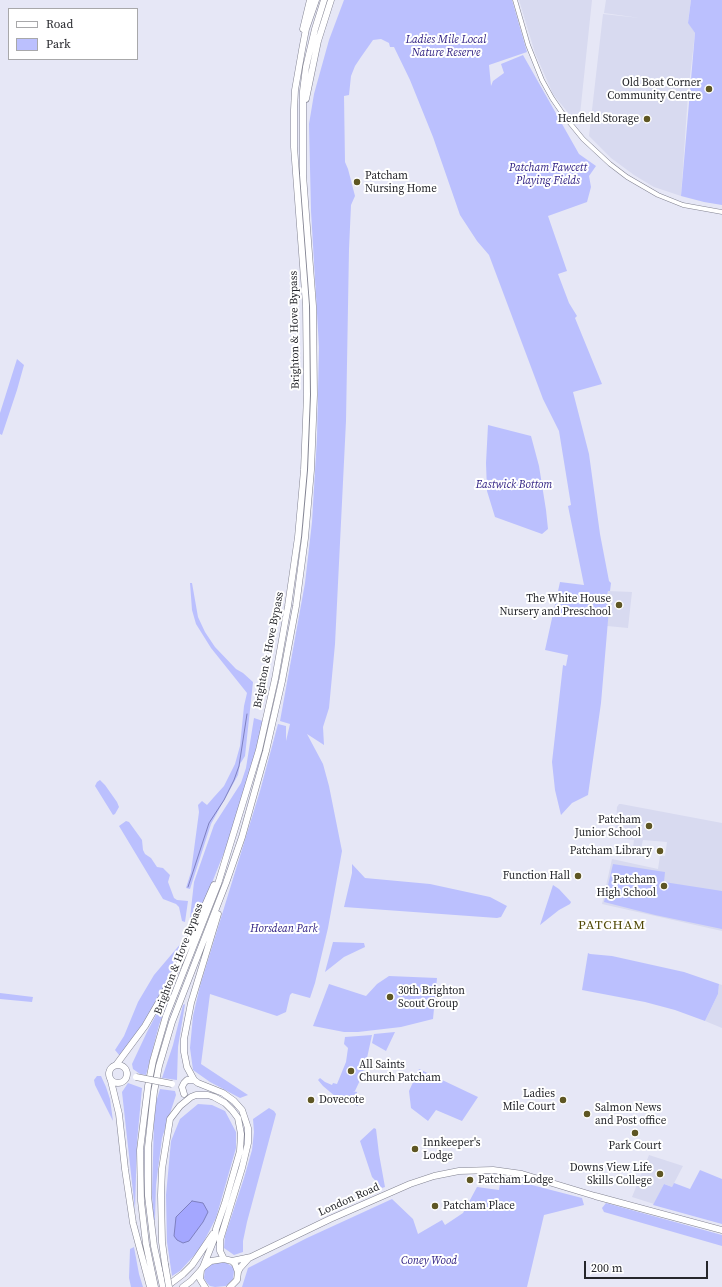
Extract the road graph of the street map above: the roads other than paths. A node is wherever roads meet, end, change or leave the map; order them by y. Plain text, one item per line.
1 (310, 0) edge
2 (316, 0) edge
3 (324, 0) edge
4 (330, 0) edge
5 (515, 0) edge
6 (302, 50) junction
7 (303, 111) junction
8 (722, 212) edge
9 (226, 860) junction
10 (226, 883) junction
11 (116, 1064) junction
12 (127, 1072) junction
13 (136, 1078) junction
14 (126, 1079) junction
15 (187, 1080) junction
16 (111, 1081) junction
17 (196, 1082) junction
18 (172, 1084) junction
19 (184, 1094) junction
20 (194, 1096) junction
21 (220, 1100) junction
22 (169, 1129) junction
23 (216, 1229) junction
24 (722, 1230) edge
25 (251, 1257) junction
26 (224, 1259) junction
27 (232, 1261) junction
28 (202, 1269) junction
29 (148, 1271) junction
30 (238, 1272) junction
31 (150, 1287) edge
32 (155, 1287) edge
33 (163, 1287) edge
34 (166, 1287) edge
35 (169, 1287) edge
36 (183, 1287) edge
37 (205, 1287) edge
38 (230, 1287) edge

1 - 6 highway
2 - 6 highway, Brighton & Hove Bypass
3 - 7 highway, Brighton & Hove Bypass
4 - 7 highway
5 - 8 street
6 - 9 highway, Brighton & Hove Bypass
7 - 10 highway, Brighton & Hove Bypass
9 - 11 highway
9 - 29 highway, Brighton & Hove Bypass
10 - 17 highway
10 - 33 highway, Brighton & Hove Bypass
11 - 12 highway
11 - 16 highway
12 - 13 highway
12 - 14 highway
13 - 14 highway
13 - 18 highway, bridge
14 - 16 highway
15 - 17 highway
15 - 18 highway
15 - 19 highway
16 - 29 highway
17 - 20 highway
17 - 26 highway
18 - 19 highway
19 - 20 highway
20 - 21 highway
20 - 22 highway
21 - 22 highway
21 - 23 highway
22 - 35 highway, bridge
23 - 28 highway
23 - 34 highway
24 - 25 highway, London Road
25 - 27 highway, London Road
25 - 30 highway, London Road
26 - 27 highway
26 - 28 highway
27 - 30 highway
28 - 36 highway
28 - 37 highway
29 - 31 highway
29 - 32 highway, Brighton & Hove Bypass
30 - 38 highway, London Road

